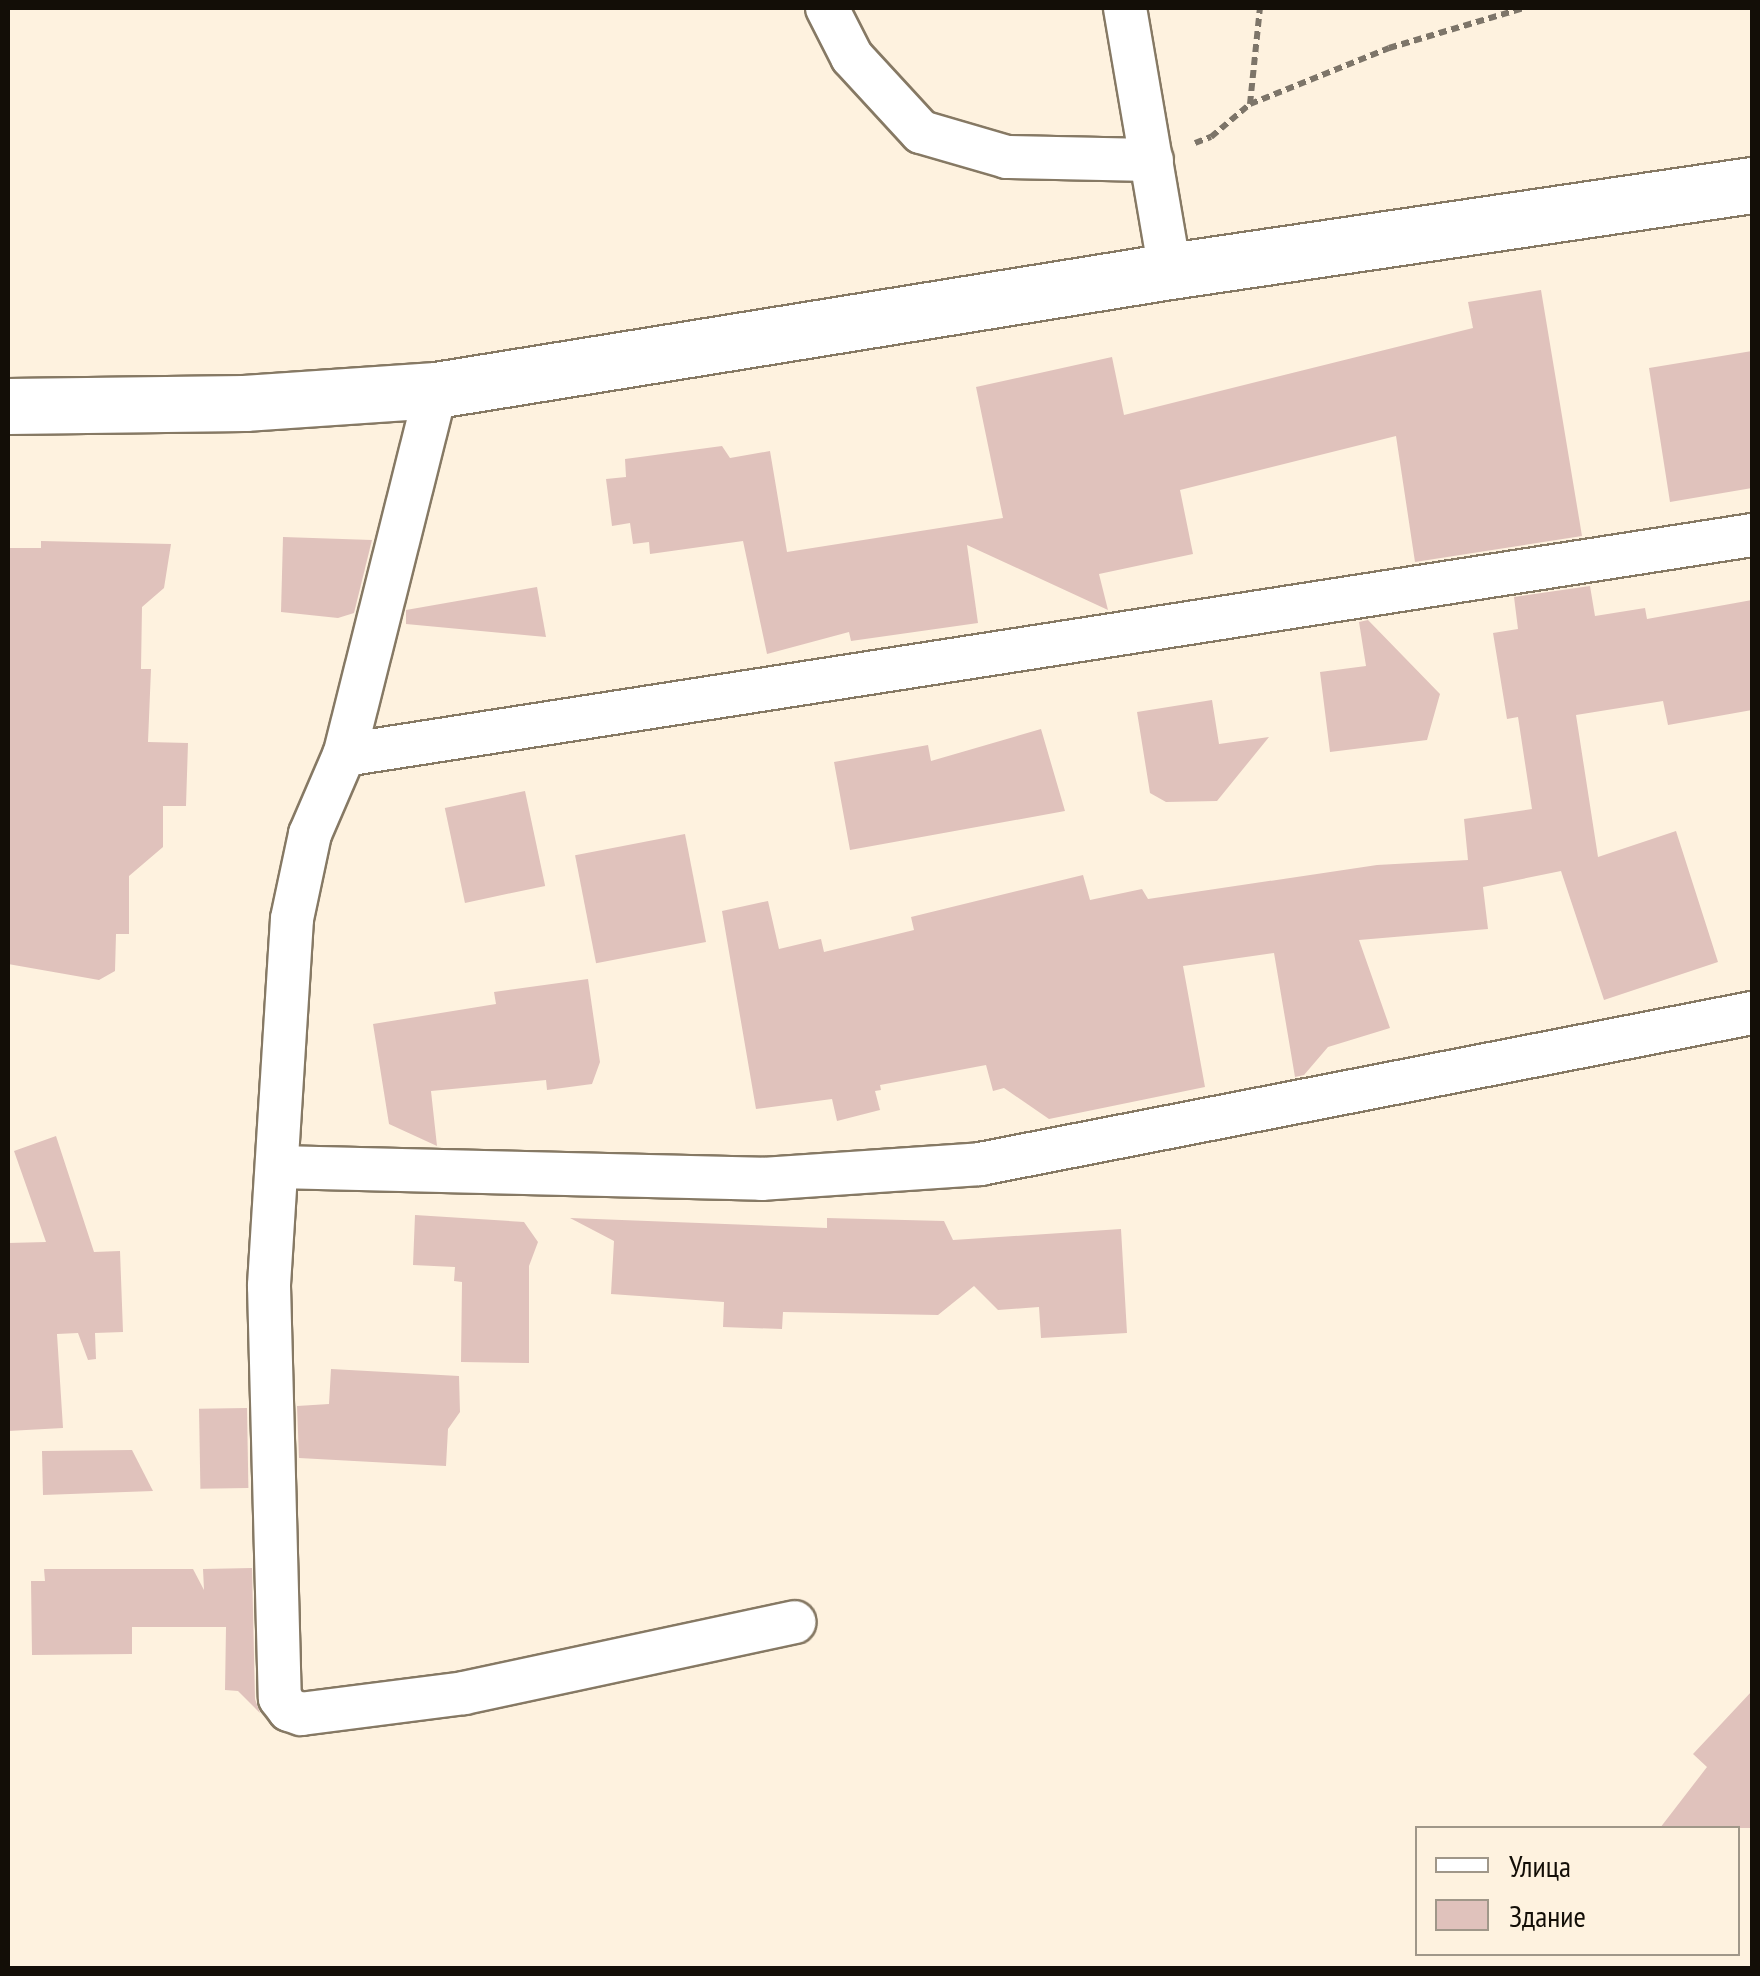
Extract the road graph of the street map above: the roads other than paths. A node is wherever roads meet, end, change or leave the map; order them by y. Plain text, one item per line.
1 (827, 8) edge
2 (1125, 8) edge
3 (1152, 160) junction
4 (1752, 186) edge
5 (1170, 271) junction
6 (436, 390) junction
7 (8, 406) edge
8 (1752, 535) edge
9 (344, 755) junction
10 (1752, 1013) edge
11 (277, 1167) junction
12 (794, 1622) dead end

1 - 3 street
2 - 3 street
3 - 5 street
4 - 5 main road
5 - 6 main road
6 - 7 main road
6 - 9 street
8 - 9 street
9 - 11 street
10 - 11 street
11 - 12 street

